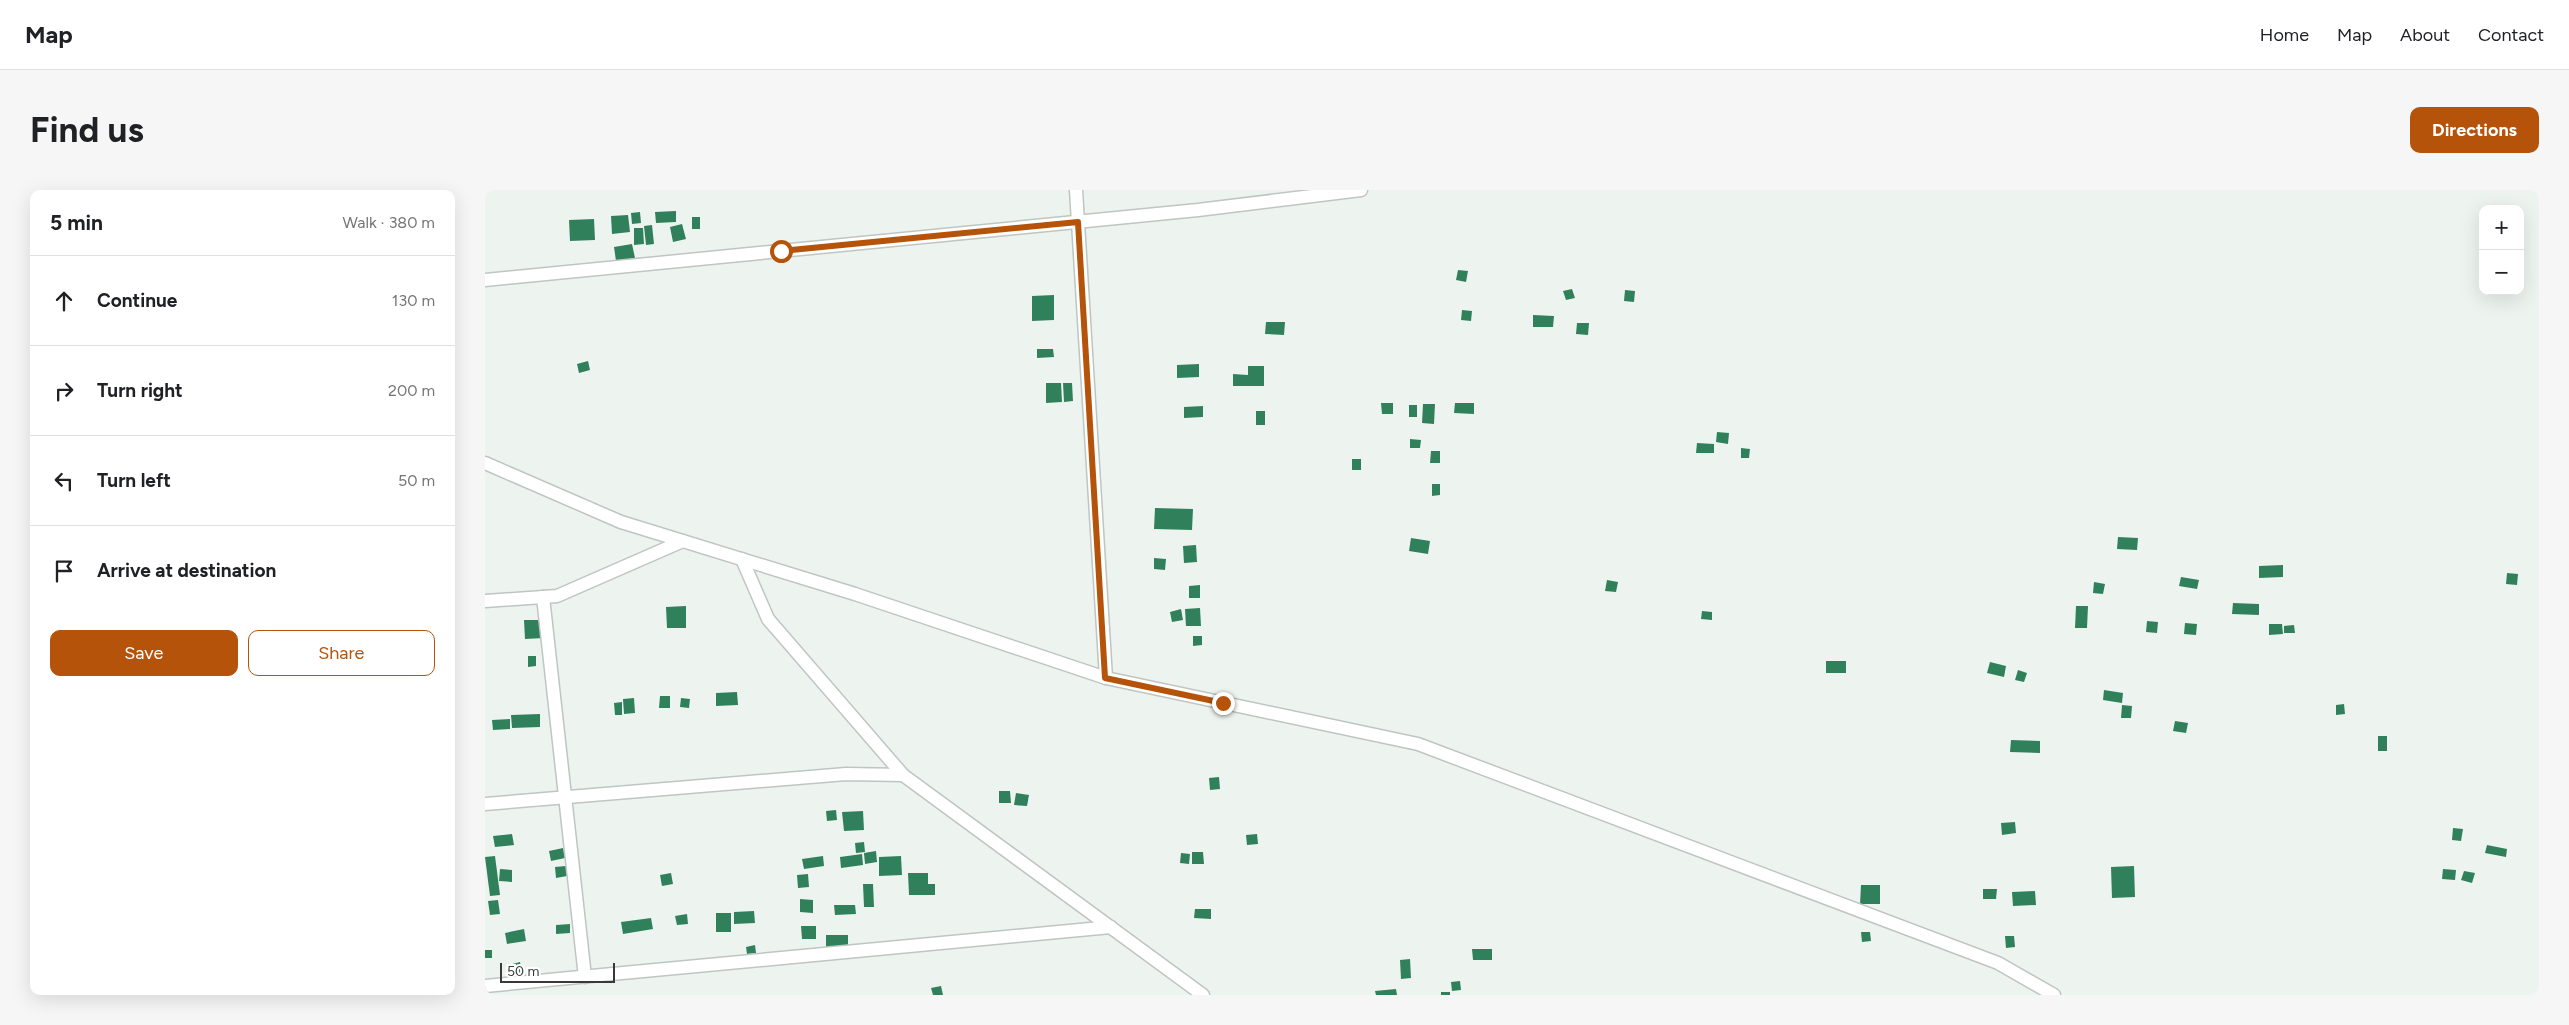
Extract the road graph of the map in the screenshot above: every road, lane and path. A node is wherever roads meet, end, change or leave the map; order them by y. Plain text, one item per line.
1 (1076, 190) edge
2 (1361, 190) edge
3 (1078, 222) junction
4 (485, 280) edge
5 (485, 463) edge
6 (683, 541) junction
7 (742, 559) junction
8 (543, 597) junction
9 (485, 601) edge
10 (1105, 678) junction
11 (903, 775) junction
12 (565, 797) junction
13 (485, 804) edge
14 (1111, 927) junction
15 (585, 976) junction
16 (485, 986) edge
17 (1203, 995) edge
18 (2054, 995) edge

1 - 3 street
2 - 3 street
3 - 4 street
3 - 10 street
5 - 6 street
6 - 7 street
6 - 8 street
7 - 10 street
7 - 11 street
8 - 9 street
8 - 12 street
10 - 18 street
11 - 12 street
11 - 14 street
12 - 13 street
12 - 15 street
14 - 15 street
14 - 17 street
15 - 16 street

